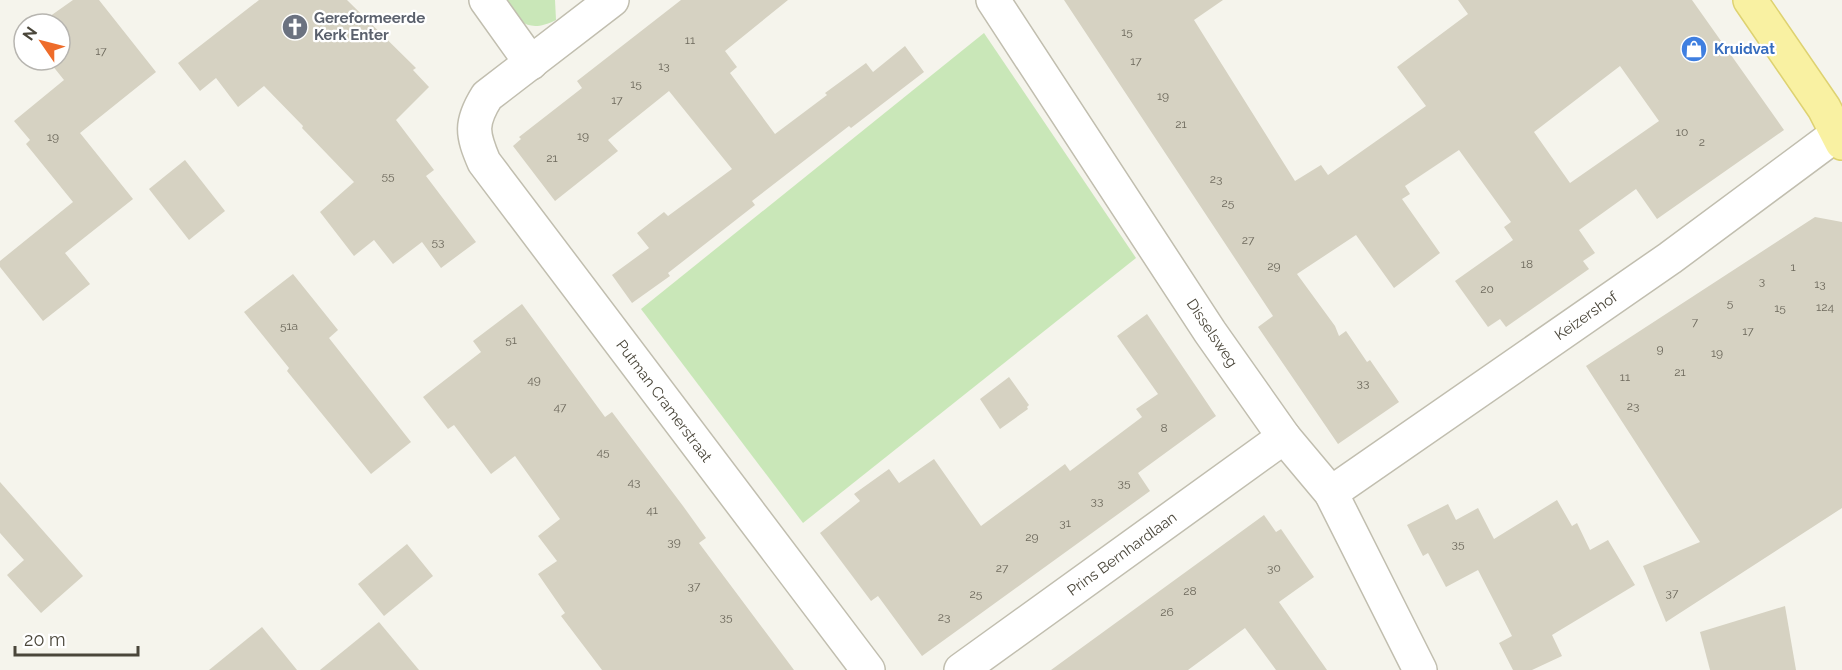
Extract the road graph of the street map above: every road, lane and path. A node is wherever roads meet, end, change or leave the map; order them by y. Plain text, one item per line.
1 (486, 0) edge
2 (612, 0) edge
3 (993, 0) edge
4 (1750, 0) edge
5 (531, 63) junction
6 (1836, 120) edge
7 (1284, 437) junction
8 (1331, 493) junction
9 (868, 670) edge
10 (961, 670) edge
11 (1420, 670) edge

1 - 5 street
2 - 5 street
3 - 7 street, Disselsweg
4 - 6 main road
5 - 9 street, Putman Cramerstraat
6 - 8 street, Keizershof
7 - 8 street, Disselsweg
7 - 10 street, Prins Bernhardlaan
8 - 11 street, Disselsweg

